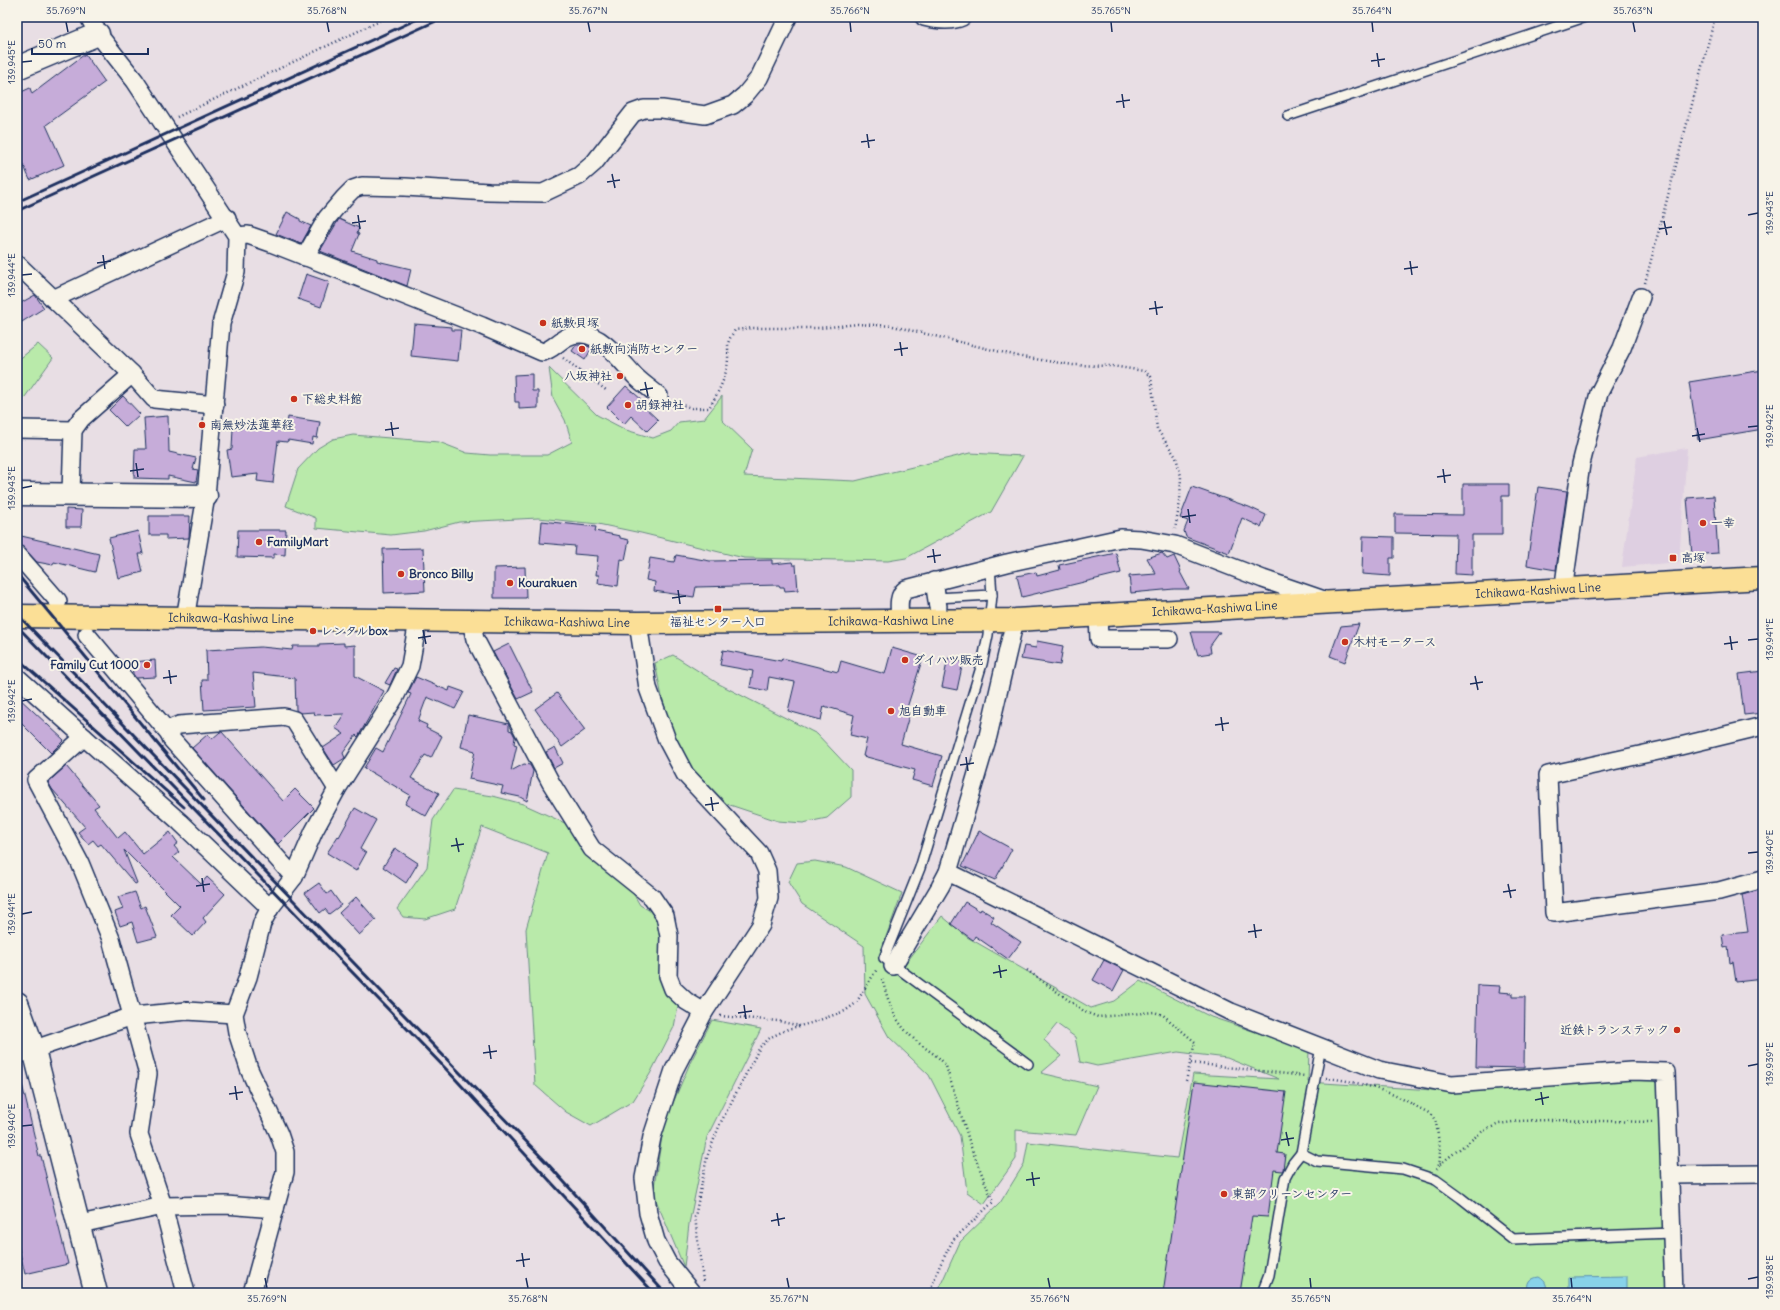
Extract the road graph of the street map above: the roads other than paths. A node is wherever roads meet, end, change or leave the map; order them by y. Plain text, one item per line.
1 (788, 17) edge
2 (924, 17) edge
3 (962, 17) edge
4 (1585, 17) edge
5 (94, 25) edge
6 (17, 68) edge
7 (1288, 116) dead end
8 (227, 218) junction
9 (237, 236) junction
10 (305, 257) junction
11 (17, 264) edge
12 (1641, 297) road end
13 (53, 299) junction
14 (132, 374) junction
15 (659, 396) road end
16 (215, 405) junction
17 (17, 429) edge
18 (73, 430) junction
19 (71, 493) junction
20 (17, 494) edge
21 (206, 496) junction
22 (17, 554) edge
23 (990, 567) junction
24 (1763, 578) edge
25 (1566, 589) junction
26 (992, 595) junction
27 (936, 596) junction
28 (58, 602) dead end
29 (1340, 602) junction
30 (1098, 615) junction
31 (17, 616) edge
32 (185, 618) junction
33 (1016, 620) junction
34 (418, 621) junction
35 (471, 621) junction
36 (900, 622) junction
37 (638, 623) junction
38 (87, 635) dead end
39 (1169, 639) dead end
40 (17, 677) edge
41 (1763, 726) edge
42 (169, 733) junction
43 (84, 737) junction
44 (337, 789) junction
45 (948, 872) junction
46 (294, 877) junction
47 (1763, 879) edge
48 (270, 908) junction
49 (893, 966) junction
50 (17, 1004) edge
51 (704, 1012) junction
52 (234, 1014) junction
53 (133, 1016) junction
54 (1321, 1047) junction
55 (26, 1052) edge
56 (1028, 1064) dead end
57 (1301, 1153) junction
58 (1763, 1174) edge
59 (1670, 1175) junction
60 (163, 1206) junction
61 (275, 1209) junction
62 (80, 1224) junction
63 (1672, 1233) junction
64 (698, 1290) edge
65 (96, 1293) edge
66 (186, 1293) edge
67 (252, 1293) edge
68 (1262, 1293) edge
69 (1674, 1293) edge

1 - 10 street
2 - 3 street
4 - 7 lane
5 - 6 street
5 - 8 street
8 - 9 street
8 - 13 street
9 - 10 street
9 - 16 street
10 - 15 street
11 - 13 street
12 - 25 street
13 - 14 street
14 - 16 street
14 - 18 street
16 - 21 street
17 - 18 street
18 - 19 street
19 - 20 street
19 - 21 street
21 - 32 street
22 - 28 street
23 - 26 lane
23 - 27 street
23 - 29 street
24 - 25 main road, Ichikawa-Kashiwa Line
25 - 29 main road, Ichikawa-Kashiwa Line
26 - 27 lane
26 - 49 lane
27 - 36 street
29 - 30 main road, Ichikawa-Kashiwa Line
30 - 33 main road, Ichikawa-Kashiwa Line
30 - 39 street
31 - 32 main road, Ichikawa-Kashiwa Line
32 - 34 main road, Ichikawa-Kashiwa Line
33 - 36 main road, Ichikawa-Kashiwa Line
33 - 45 street
34 - 35 main road, Ichikawa-Kashiwa Line
34 - 44 street
35 - 37 main road, Ichikawa-Kashiwa Line
35 - 51 street
36 - 37 main road, Ichikawa-Kashiwa Line
37 - 51 street
38 - 42 street
40 - 43 street
41 - 47 street
42 - 44 street
42 - 46 street
43 - 48 street
43 - 53 street
44 - 46 street
45 - 49 street
45 - 54 street
46 - 48 street
48 - 52 street
49 - 56 lane
50 - 55 street
51 - 64 street
52 - 53 street
52 - 61 street
53 - 55 street
53 - 60 street
54 - 57 lane
54 - 59 street
55 - 62 street
57 - 63 lane
57 - 68 lane
58 - 59 street
59 - 63 street
60 - 61 street
60 - 62 street
60 - 66 street
61 - 67 street
62 - 65 street
63 - 69 street

